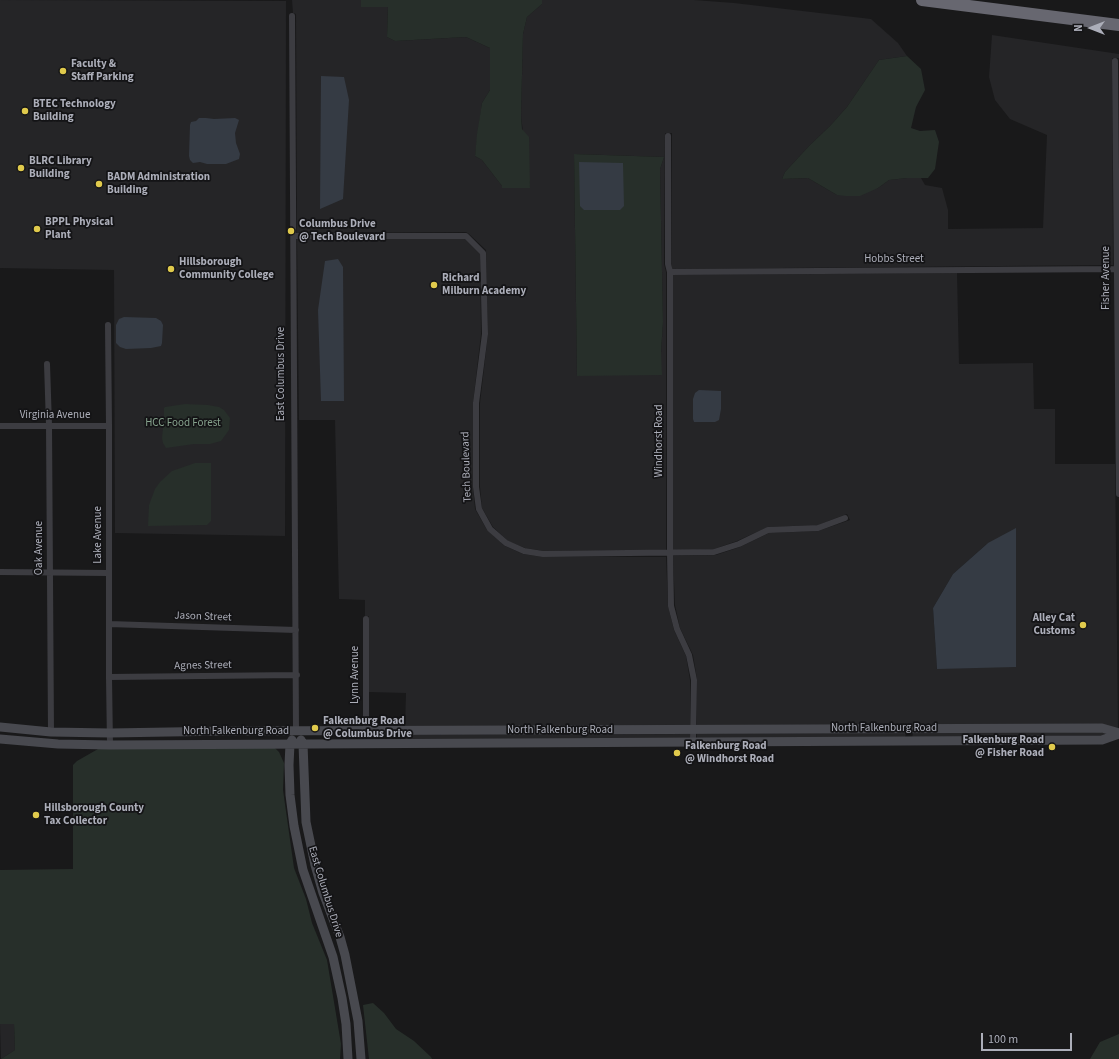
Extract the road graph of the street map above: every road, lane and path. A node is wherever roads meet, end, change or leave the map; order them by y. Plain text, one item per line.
1 (922, 0) edge
2 (292, 16) dead end
3 (1119, 25) edge
4 (1115, 61) dead end
5 (1117, 84) edge
6 (668, 136) dead end
7 (294, 236) junction
8 (1118, 269) edge
9 (670, 272) junction
10 (108, 325) dead end
11 (47, 364) dead end
12 (49, 425) junction
13 (0, 426) edge
14 (109, 426) junction
15 (1119, 494) edge
16 (846, 518) dead end
17 (670, 553) junction
18 (0, 572) edge
19 (50, 573) junction
20 (108, 573) junction
21 (366, 619) dead end
22 (109, 624) junction
23 (296, 630) junction
24 (297, 675) junction
25 (109, 677) junction
26 (0, 727) edge
27 (909, 730) junction
28 (296, 731) junction
29 (693, 731) junction
30 (51, 732) junction
31 (366, 732) junction
32 (110, 733) junction
33 (1119, 733) edge
34 (0, 739) edge
35 (909, 741) junction
36 (693, 742) junction
37 (290, 744) junction
38 (303, 744) junction
39 (110, 745) junction
40 (340, 937) junction
41 (327, 941) junction
42 (348, 1059) edge
43 (361, 1059) edge

1 - 3 highway
2 - 7 street, East Columbus Drive
4 - 5 street, Fisher Avenue
5 - 8 street, Fisher Avenue
6 - 9 street, Windhorst Road
7 - 17 street, Tech Boulevard
7 - 23 street, East Columbus Drive
8 - 9 street, Hobbs Street
8 - 15 street, Fisher Avenue
9 - 17 street, Windhorst Road
10 - 14 street, Lake Avenue
11 - 12 street, Oak Avenue
12 - 13 street, Virginia Avenue
12 - 14 street, Virginia Avenue
12 - 19 street, Oak Avenue
14 - 20 street, Lake Avenue
16 - 17 street, Tech Boulevard
17 - 29 street, Windhorst Road
18 - 19 street
19 - 20 street
19 - 30 street, Oak Avenue
20 - 22 street, Lake Avenue
21 - 31 street, Lynn Avenue
22 - 23 street, Jason Street
22 - 25 street, Lake Avenue
23 - 24 street, East Columbus Drive
24 - 25 street, Agnes Street
24 - 28 street, East Columbus Drive
25 - 32 street, Lake Avenue
26 - 30 street, North Falkenburg Road
27 - 29 street, North Falkenburg Road
27 - 33 street, North Falkenburg Road
27 - 35 street
28 - 31 street, North Falkenburg Road
28 - 32 street, North Falkenburg Road
28 - 37 street, East Columbus Drive
28 - 38 street, East Columbus Drive
29 - 31 street, North Falkenburg Road
29 - 36 street, Windhorst Road
30 - 32 street, North Falkenburg Road
32 - 39 street, Lake Avenue
33 - 35 street, North Falkenburg Road
34 - 39 street, North Falkenburg Road
35 - 36 street, North Falkenburg Road
36 - 38 street, North Falkenburg Road
37 - 38 street, North Falkenburg Road
37 - 39 street, North Falkenburg Road
37 - 41 street, East Columbus Drive
38 - 40 street, East Columbus Drive
40 - 41 street
40 - 43 street, East Columbus Drive
41 - 42 street, East Columbus Drive

